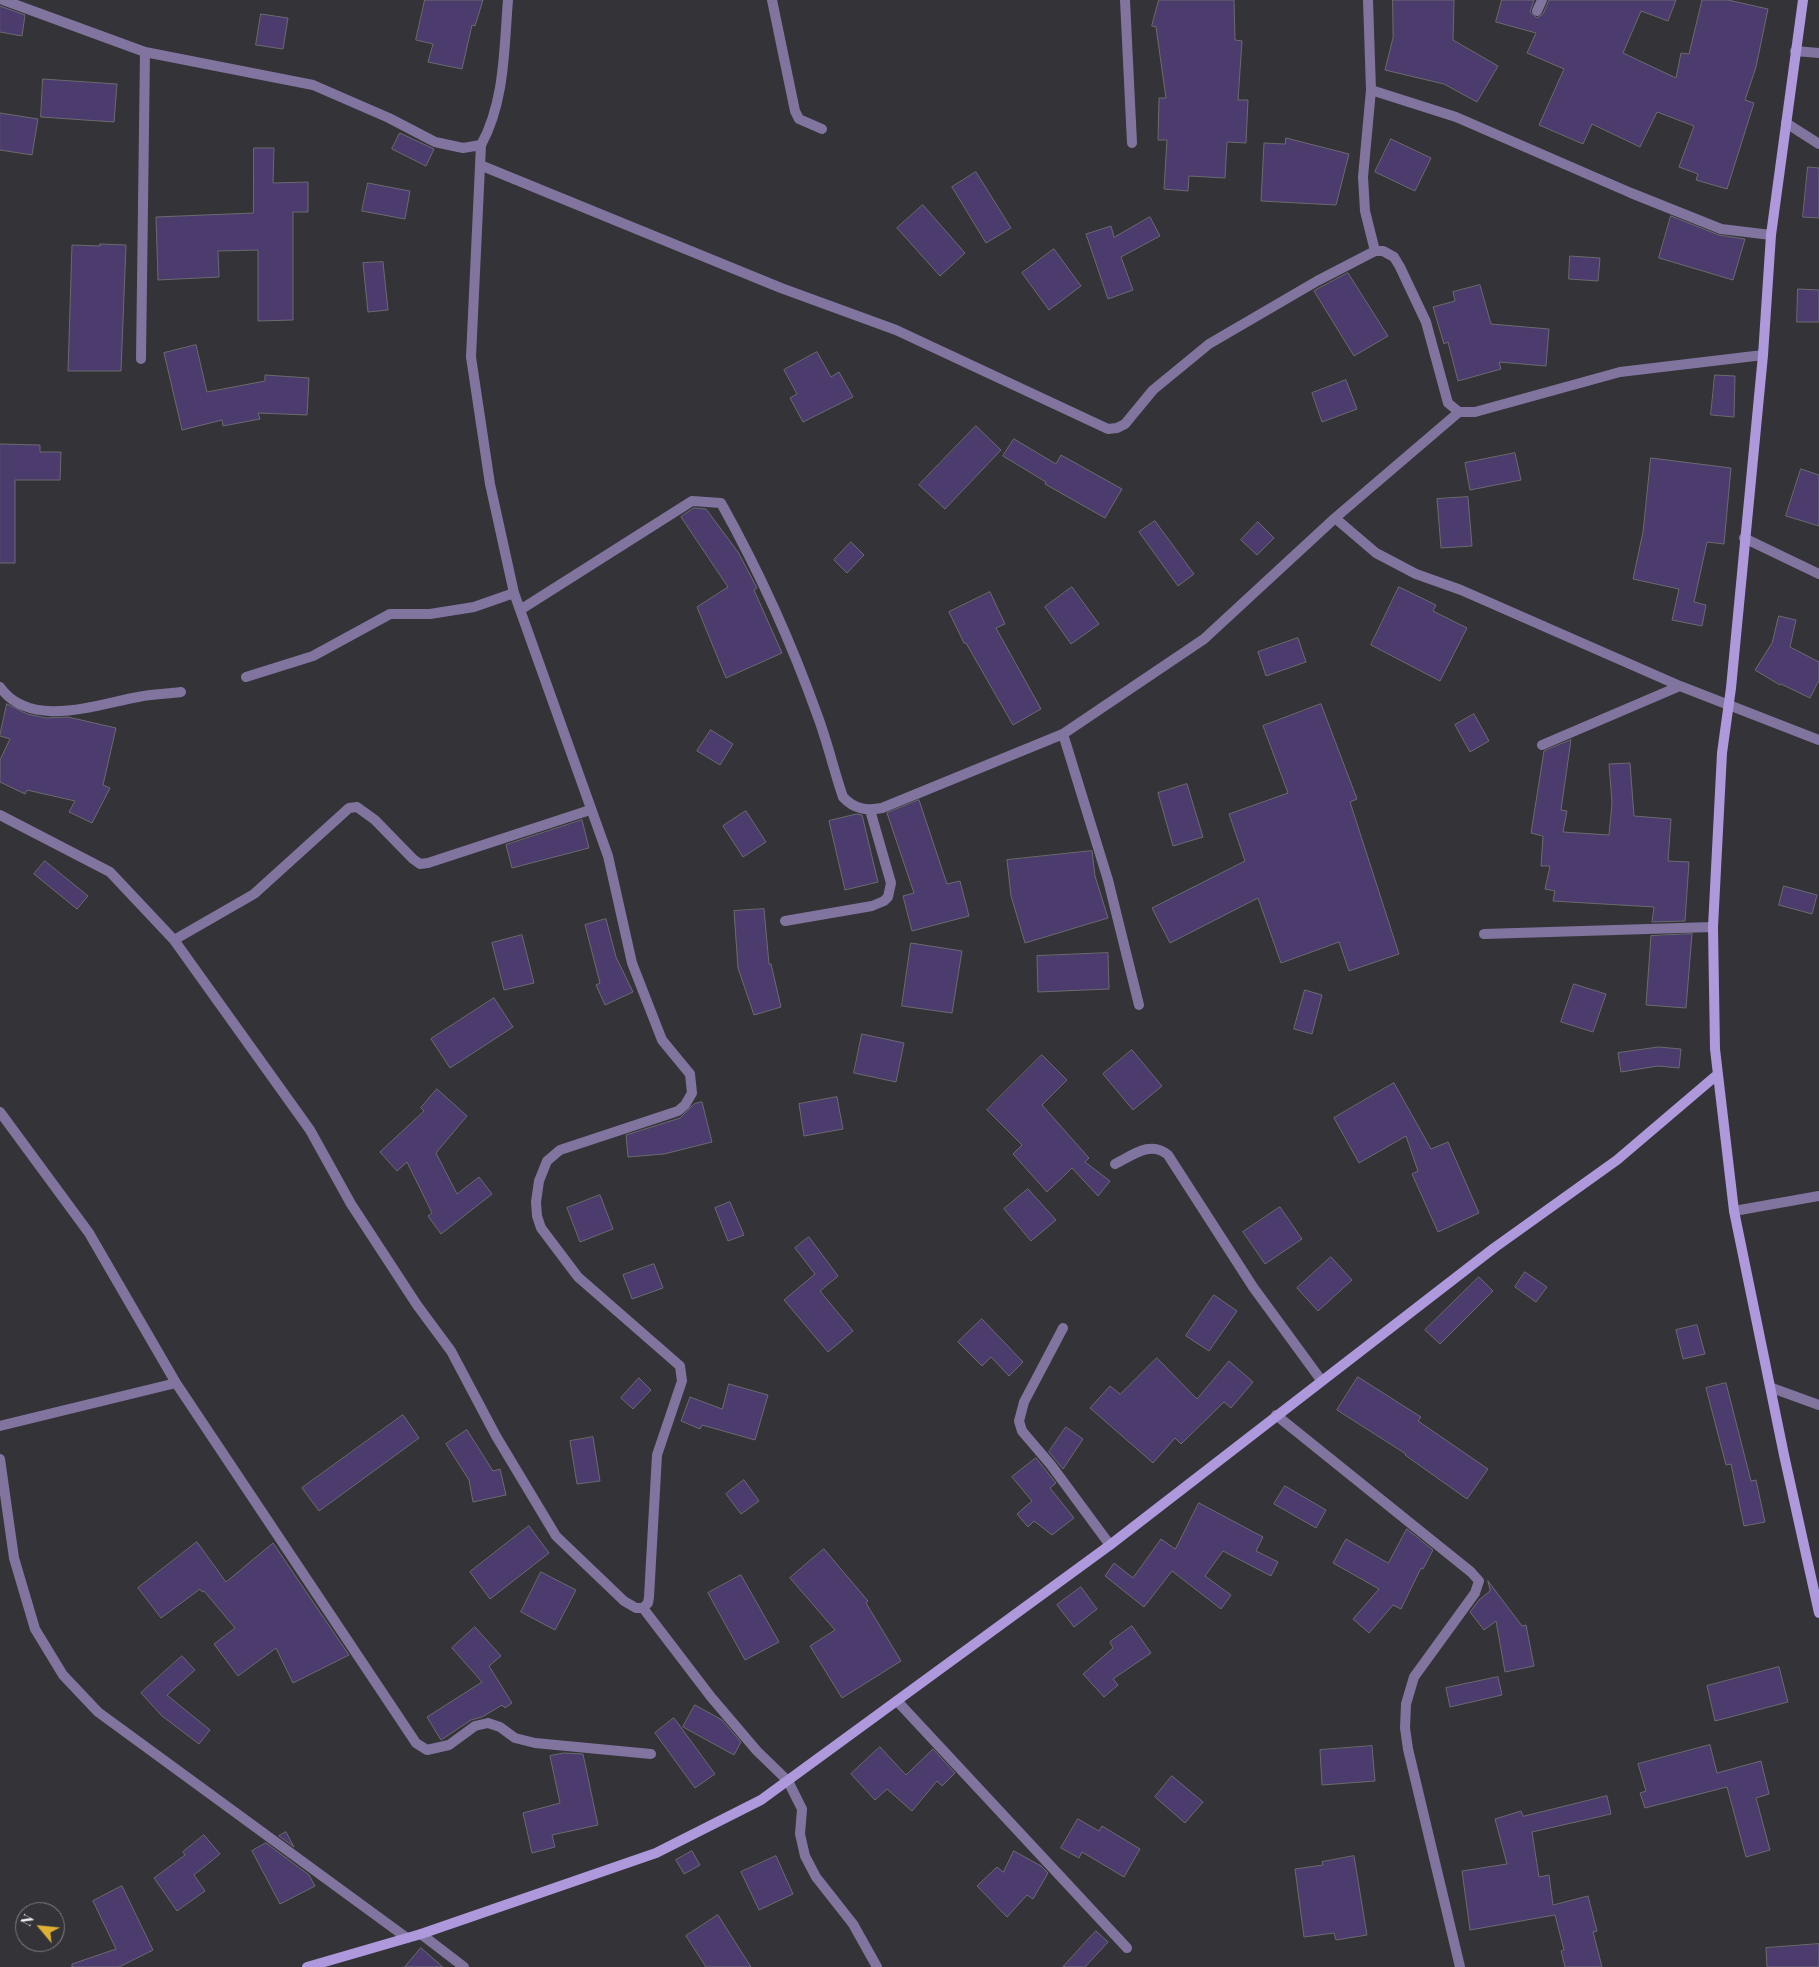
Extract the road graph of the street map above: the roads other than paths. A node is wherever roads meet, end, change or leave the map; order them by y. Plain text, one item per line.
1 (4, 0) edge
2 (508, 0) edge
3 (772, 0) edge
4 (1125, 0) edge
5 (1368, 0) edge
6 (1542, 0) edge
7 (1803, 0) edge
8 (1537, 11) dead end
9 (1795, 51) junction
10 (145, 52) junction
11 (1819, 53) edge
12 (1371, 90) junction
13 (1786, 123) junction
14 (822, 129) dead end
15 (1132, 144) dead end
16 (1819, 144) edge
17 (481, 145) junction
18 (480, 165) junction
19 (1771, 235) junction
20 (1375, 251) junction
21 (1763, 355) junction
22 (141, 359) dead end
23 (1460, 412) junction
24 (1335, 518) junction
25 (1744, 538) junction
26 (1819, 574) edge
27 (514, 593) junction
28 (520, 610) junction
29 (246, 677) dead end
30 (1680, 686) junction
31 (0, 687) edge
32 (180, 692) dead end
33 (1728, 704) junction
34 (1063, 734) junction
35 (1819, 740) edge
36 (1542, 745) dead end
37 (590, 810) junction
38 (870, 810) junction
39 (0, 815) edge
40 (785, 921) dead end
41 (1713, 927) junction
42 (1484, 934) dead end
43 (174, 940) junction
44 (1139, 1005) dead end
45 (1718, 1074) junction
46 (0, 1112) edge
47 (1115, 1164) dead end
48 (1819, 1196) edge
49 (1734, 1211) junction
50 (1063, 1328) dead end
51 (1321, 1380) junction
52 (176, 1383) junction
53 (1772, 1388) junction
54 (1819, 1405) edge
55 (1276, 1415) junction
56 (0, 1426) edge
57 (0, 1459) edge
58 (1110, 1545) junction
59 (643, 1608) junction
60 (1819, 1613) edge
61 (898, 1702) junction
62 (651, 1754) dead end
63 (788, 1781) junction
64 (421, 1934) junction
65 (407, 1938) junction
66 (1127, 1948) dead end
67 (307, 1967) edge
68 (464, 1967) edge
69 (877, 1967) edge
70 (1460, 1967) edge

1 - 10 street
2 - 17 street
3 - 14 street
4 - 15 street
5 - 12 street
6 - 8 street
7 - 9 street
9 - 11 street
9 - 13 street
10 - 17 street
10 - 22 street
12 - 19 street
12 - 20 street
13 - 16 street
13 - 19 street
17 - 18 street
18 - 20 street
18 - 27 street
19 - 21 street
20 - 23 street
21 - 23 street
21 - 25 street
23 - 24 street
24 - 30 street
24 - 34 street
25 - 26 street
25 - 33 street
27 - 28 street
27 - 29 street
28 - 37 street
28 - 38 street
30 - 33 street
30 - 36 street
31 - 32 street
33 - 35 street
33 - 41 street
34 - 38 street
34 - 44 street
37 - 43 street
37 - 59 street
38 - 40 street
39 - 43 street
41 - 42 street
41 - 45 street
43 - 59 street
45 - 49 street
45 - 51 street
46 - 52 street
47 - 51 street
48 - 49 street
49 - 53 street
50 - 58 street
51 - 55 street
52 - 56 street
52 - 62 street
53 - 54 street
53 - 60 street
55 - 58 street
55 - 70 street
57 - 65 street
58 - 61 street
59 - 63 street
61 - 63 street
61 - 66 street
63 - 64 street
63 - 69 street
64 - 65 street
64 - 68 street
65 - 67 street

